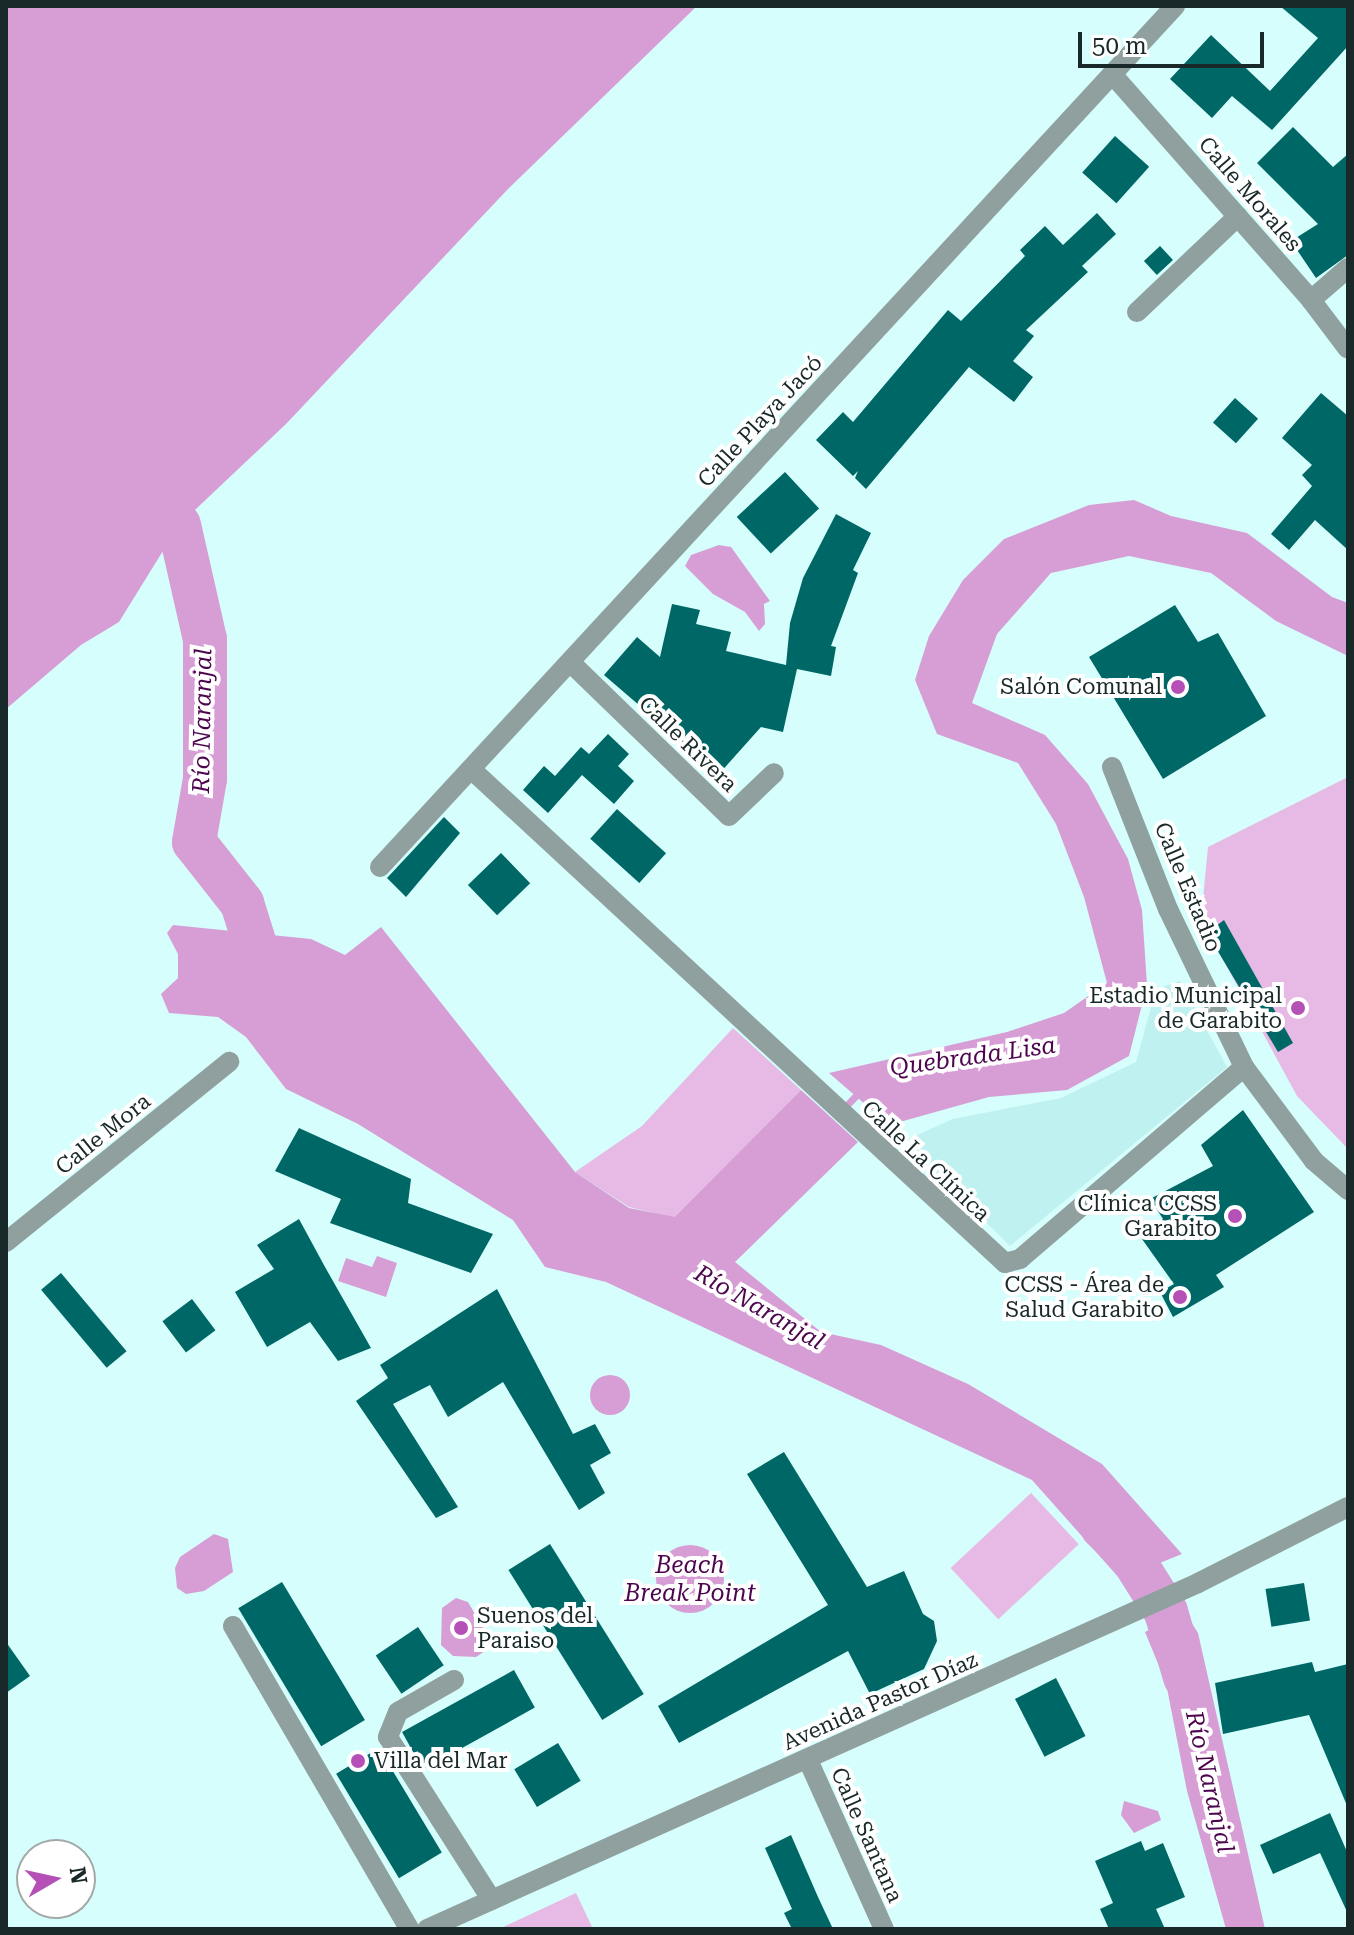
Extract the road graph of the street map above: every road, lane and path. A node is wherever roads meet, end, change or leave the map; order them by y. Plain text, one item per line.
1 (1175, 6) edge
2 (1112, 74) junction
3 (1238, 216) junction
4 (1348, 268) edge
5 (1311, 300) junction
6 (1137, 312) dead end
7 (1348, 349) edge
8 (570, 662) junction
9 (1112, 767) dead end
10 (471, 769) junction
11 (774, 773) dead end
12 (380, 867) dead end
13 (229, 1062) dead end
14 (1244, 1067) junction
15 (1348, 1190) edge
16 (6, 1242) edge
17 (1348, 1507) edge
18 (233, 1626) dead end
19 (454, 1680) dead end
20 (808, 1760) junction
21 (492, 1900) junction
22 (409, 1929) edge
23 (427, 1929) edge
24 (884, 1929) edge

1 - 2 street, Calle Playa Jacó
2 - 3 street, Calle Morales
2 - 8 street, Calle Playa Jacó
3 - 5 street, Calle Morales
3 - 6 street
4 - 5 street
5 - 7 street, Calle Morales
8 - 10 street, Calle Playa Jacó
8 - 11 street, Calle Rivera
9 - 14 street, Calle Estadio
10 - 12 street, Calle Playa Jacó
10 - 14 street, Calle La Clínica
13 - 16 street, Calle Mora
14 - 15 street
17 - 20 street, Avenida Pastor Díaz
18 - 22 street
19 - 21 street
20 - 21 street, Avenida Pastor Díaz
20 - 24 street, Calle Santana
21 - 23 street, Avenida Pastor Díaz

